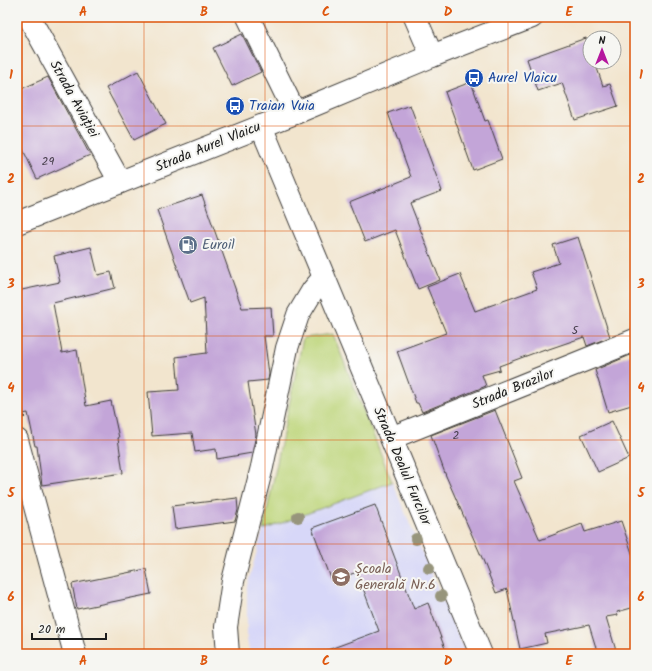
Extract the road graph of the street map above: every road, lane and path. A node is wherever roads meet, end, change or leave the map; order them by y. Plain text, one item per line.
1 (29, 17) edge
2 (248, 17) edge
3 (415, 17) edge
4 (532, 17) edge
5 (432, 56) junction
6 (295, 112) junction
7 (261, 126) junction
8 (120, 182) junction
9 (17, 223) edge
10 (324, 277) junction
11 (635, 340) edge
12 (391, 438) junction
13 (17, 440) edge
14 (75, 654) edge
15 (228, 654) edge
16 (481, 654) edge

1 - 8 street, Strada Aviației
2 - 6 street
3 - 5 street
4 - 5 street, Strada Aurel Vlaicu
5 - 6 street, Strada Aurel Vlaicu
6 - 7 street, Strada Aurel Vlaicu
7 - 8 street, Strada Aurel Vlaicu
7 - 10 street, Strada Dealul Furcilor
8 - 9 street, Strada Aurel Vlaicu
10 - 12 street, Strada Dealul Furcilor
10 - 15 street
11 - 12 street, Strada Brazilor
12 - 16 street, Strada Dealul Furcilor
13 - 14 street

